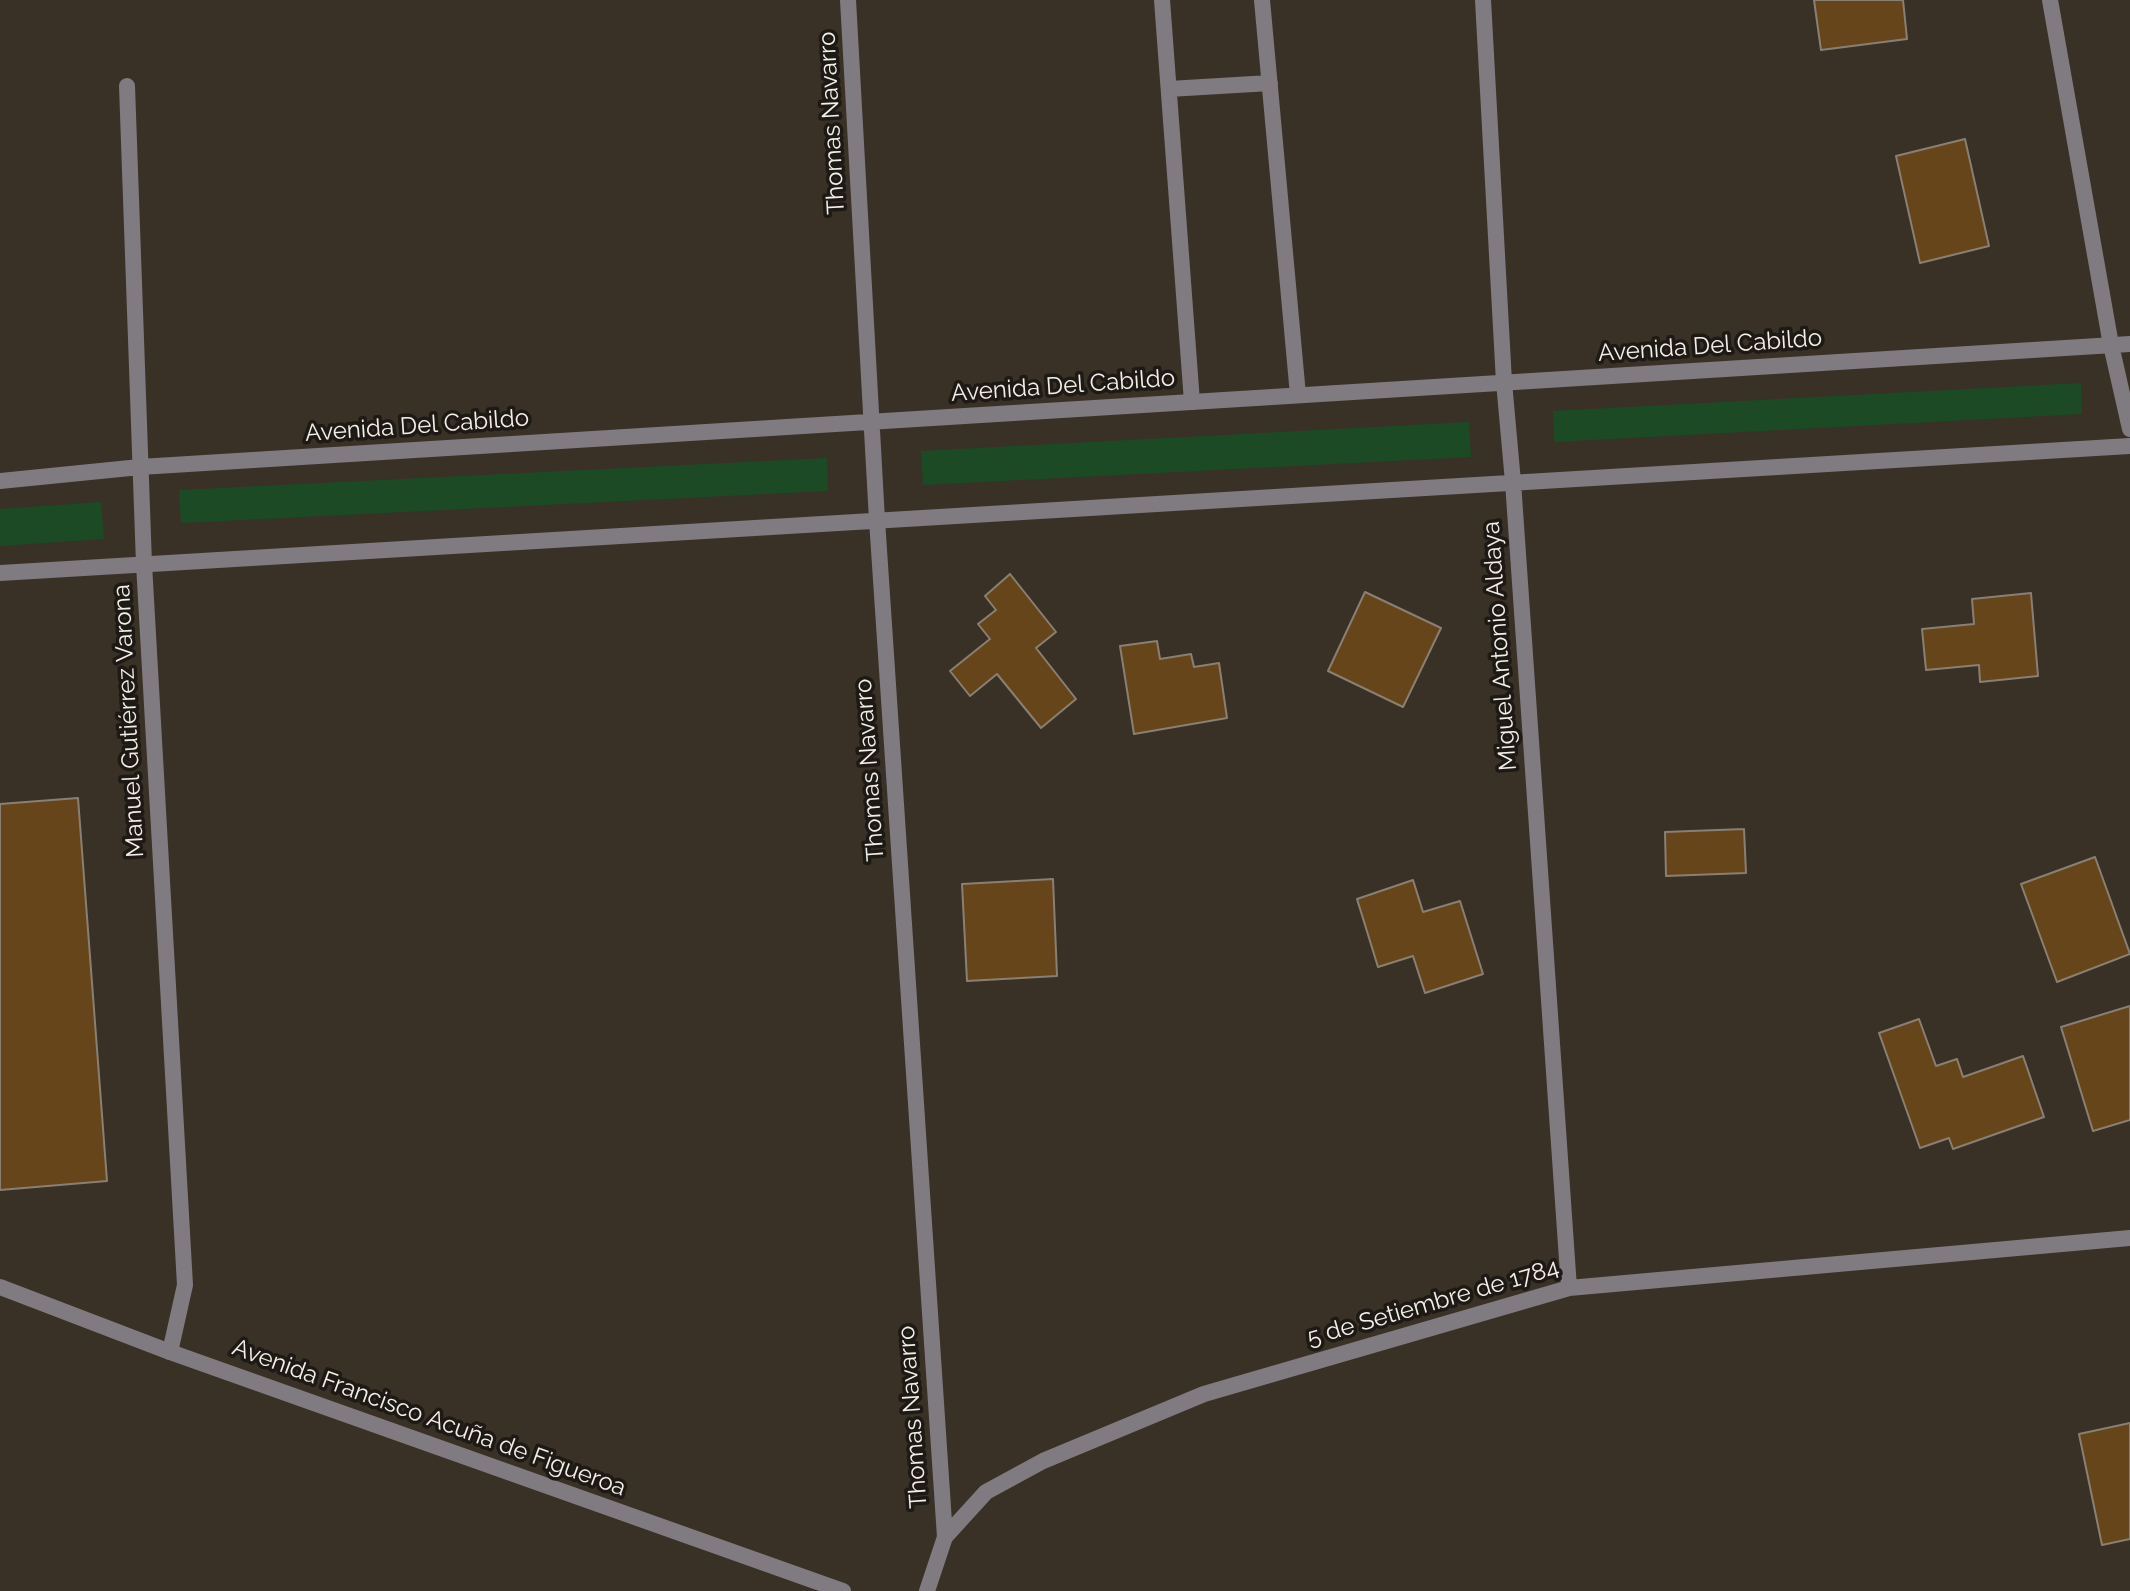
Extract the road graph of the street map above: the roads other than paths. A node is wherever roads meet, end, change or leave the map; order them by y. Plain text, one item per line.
1 (848, 0) edge
2 (1162, 0) edge
3 (1262, 0) edge
4 (1483, 0) edge
5 (2050, 0) edge
6 (1270, 83) junction
7 (127, 86) dead end
8 (1169, 89) junction
9 (2130, 344) edge
10 (2111, 345) junction
11 (1504, 382) junction
12 (1298, 395) junction
13 (1192, 402) junction
14 (874, 422) junction
15 (2130, 429) edge
16 (2130, 446) edge
17 (140, 467) junction
18 (0, 481) edge
19 (1513, 482) junction
20 (877, 520) junction
21 (144, 564) junction
22 (0, 573) edge
23 (2130, 1238) edge
24 (0, 1287) edge
25 (1569, 1288) junction
26 (170, 1352) junction
27 (945, 1537) junction
28 (843, 1591) edge
29 (927, 1591) edge

1 - 14 street, Thomas Navarro
2 - 8 street
3 - 6 street
4 - 11 street, Miguel Antonio Aldaya
5 - 10 street
6 - 8 street
6 - 12 street
7 - 17 street, Manuel Gutiérrez Varona
8 - 13 street
9 - 10 street, Avenida Del Cabildo
10 - 11 street, Avenida Del Cabildo
10 - 15 street
11 - 12 street, Avenida Del Cabildo
11 - 19 street, Miguel Antonio Aldaya
12 - 13 street, Avenida Del Cabildo
13 - 14 street, Avenida Del Cabildo
14 - 17 street, Avenida Del Cabildo
14 - 20 street, Thomas Navarro
16 - 19 street
17 - 18 street, Avenida Del Cabildo
17 - 21 street, Manuel Gutiérrez Varona
19 - 20 street
19 - 25 street, Miguel Antonio Aldaya
20 - 21 street
20 - 27 street, Thomas Navarro
21 - 22 street
21 - 26 street, Manuel Gutiérrez Varona
23 - 25 street, 5 de Setiembre de 1784
24 - 26 street, Avenida Francisco Acuña de Figueroa
25 - 27 street, 5 de Setiembre de 1784
26 - 28 street, Avenida Francisco Acuña de Figueroa
27 - 29 street, 5 de Setiembre de 1784

